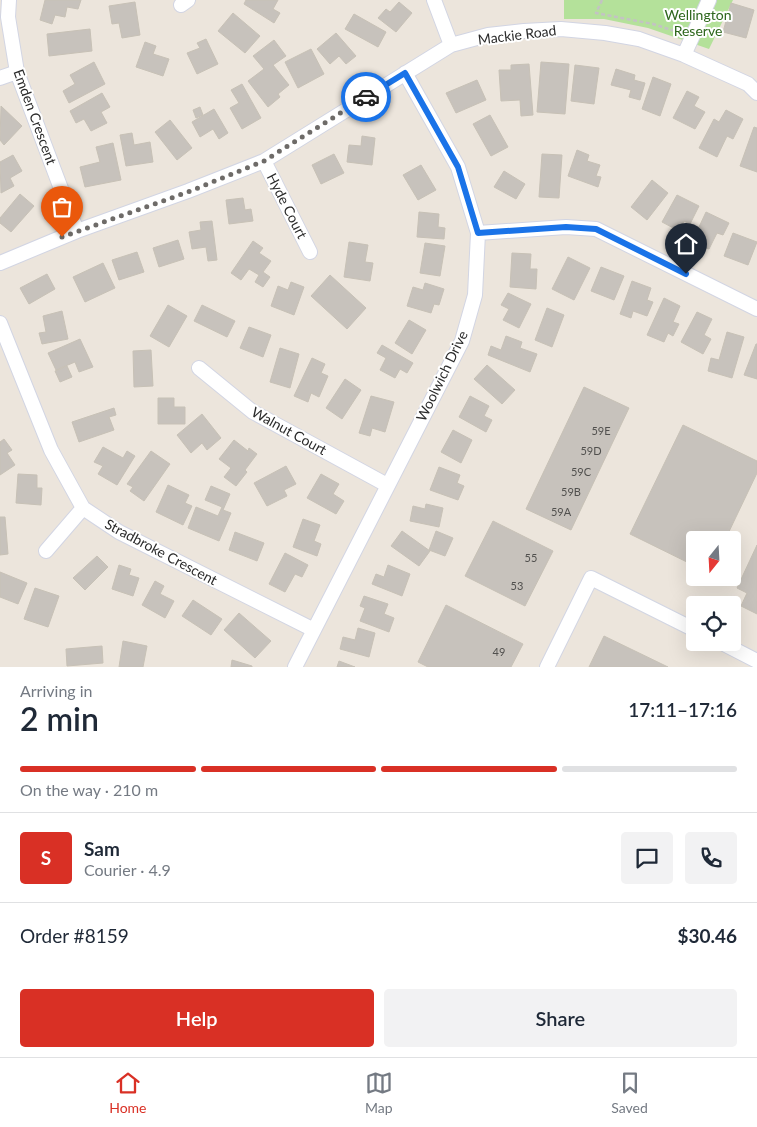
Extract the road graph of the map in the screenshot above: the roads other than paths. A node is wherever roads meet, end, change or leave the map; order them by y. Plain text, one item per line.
1 (9, 0) edge
2 (434, 0) edge
3 (709, 0) edge
4 (451, 45) junction
5 (684, 55) junction
6 (17, 72) junction
7 (405, 73) junction
8 (0, 78) edge
9 (754, 86) edge
10 (264, 161) junction
11 (78, 231) junction
12 (478, 233) junction
13 (310, 252) dead end
14 (0, 262) edge
15 (757, 309) edge
16 (0, 323) edge
17 (199, 368) dead end
18 (387, 485) junction
19 (83, 508) junction
20 (46, 551) dead end
21 (686, 626) edge
22 (314, 630) junction
23 (738, 651) edge
24 (757, 661) edge
25 (295, 667) edge
26 (547, 667) edge

1 - 6 street, Emden Crescent
2 - 4 street
3 - 5 street
4 - 5 street, Mackie Road
4 - 7 street, Mackie Road
5 - 9 street, Mackie Road
6 - 8 street
6 - 11 street, Emden Crescent
7 - 10 street, Mackie Road
7 - 12 street, Woolwich Drive
10 - 11 street, Mackie Road
10 - 13 street, Hyde Court
11 - 14 street, Mackie Road
12 - 15 street
12 - 18 street, Woolwich Drive
16 - 19 street, Stradbroke Crescent
17 - 18 street, Walnut Court
18 - 22 street, Woolwich Drive
19 - 20 street
19 - 22 street, Stradbroke Crescent
21 - 26 street
22 - 25 street, Woolwich Drive
23 - 24 street

